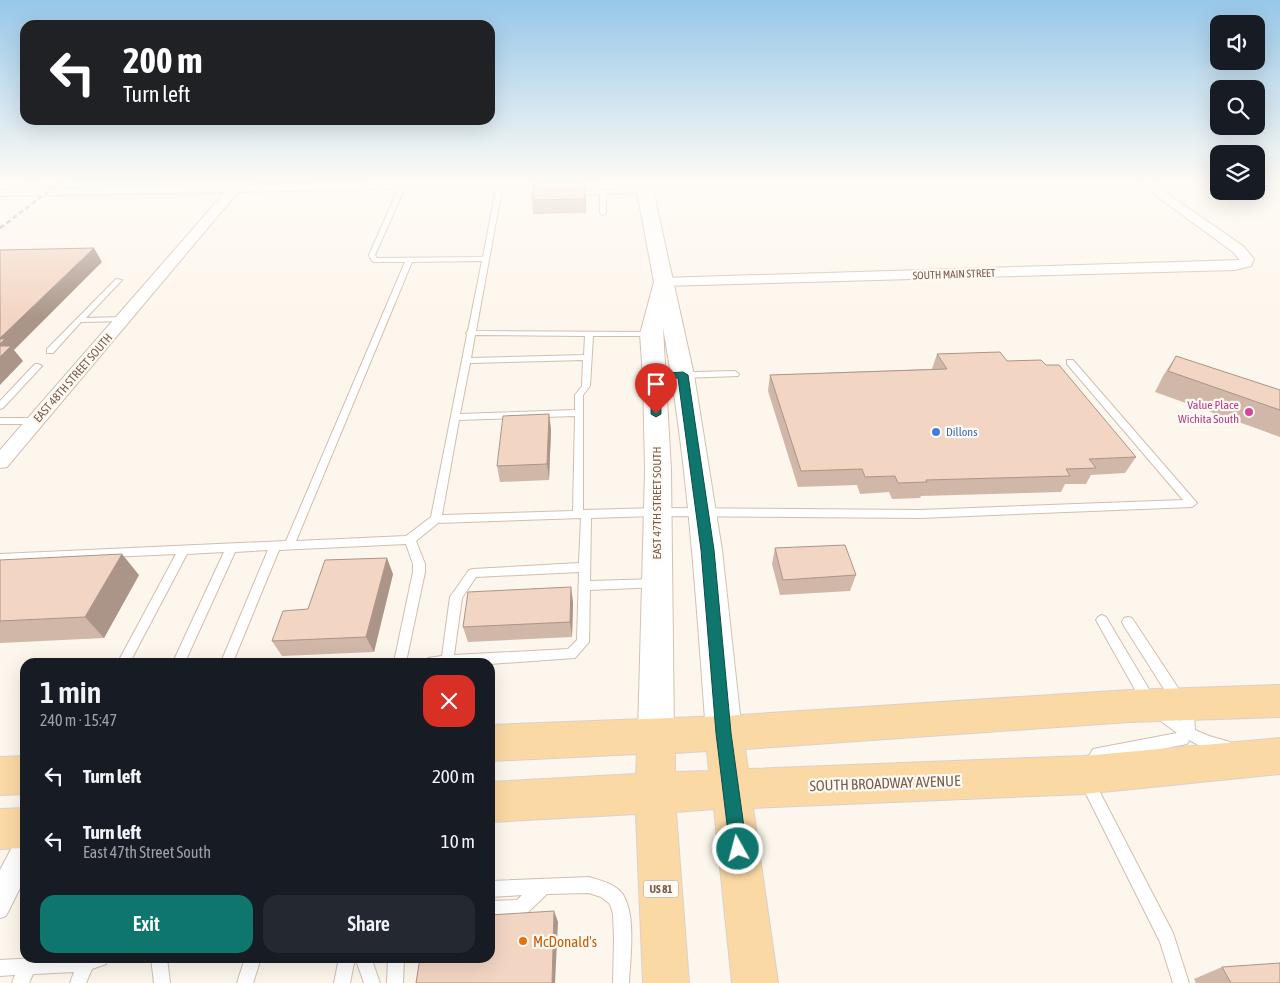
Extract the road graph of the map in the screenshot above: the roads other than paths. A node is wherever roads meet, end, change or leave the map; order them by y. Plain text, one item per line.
1 (202, 227) edge
2 (384, 227) edge
3 (491, 227) edge
4 (652, 227) edge
5 (1207, 227) edge
6 (485, 259) junction
7 (409, 261) junction
8 (118, 280) dead end
9 (662, 282) junction
10 (124, 319) junction
11 (79, 320) junction
12 (470, 334) junction
13 (589, 334) junction
14 (663, 334) junction
15 (50, 351) dead end
16 (588, 357) junction
17 (465, 361) junction
18 (1070, 362) dead end
19 (38, 366) dead end
20 (735, 374) dead end
21 (683, 375) junction
22 (655, 376) junction
23 (0, 406) edge
24 (580, 413) junction
25 (455, 417) junction
26 (0, 421) edge
27 (35, 421) junction
28 (0, 462) edge
29 (657, 512) junction
30 (582, 513) junction
31 (700, 514) junction
32 (436, 519) junction
33 (410, 540) junction
34 (275, 546) junction
35 (289, 546) junction
36 (231, 548) junction
37 (184, 550) junction
38 (0, 558) edge
39 (584, 567) junction
40 (656, 584) junction
41 (584, 586) junction
42 (1102, 620) dead end
43 (1128, 622) dead end
44 (126, 658) edge
45 (181, 658) edge
46 (230, 658) edge
47 (401, 658) edge
48 (448, 658) edge
49 (495, 660) edge
50 (1280, 701) edge
51 (1173, 714) junction
52 (724, 733) junction
53 (656, 735) junction
54 (495, 744) edge
55 (1278, 756) edge
56 (20, 775) edge
57 (1083, 775) junction
58 (0, 776) edge
59 (731, 789) junction
60 (655, 794) junction
61 (495, 802) edge
62 (20, 828) edge
63 (0, 829) edge
64 (20, 847) edge
65 (20, 872) edge
66 (0, 886) edge
67 (544, 887) junction
68 (495, 888) edge
69 (495, 909) edge
70 (0, 910) edge
71 (65, 963) edge
72 (91, 963) edge
73 (160, 963) edge
74 (252, 963) edge
75 (346, 963) edge
76 (365, 963) edge
77 (396, 963) edge
78 (28, 967) junction
79 (0, 968) edge
80 (20, 983) edge
81 (78, 983) edge
82 (162, 983) edge
83 (246, 983) edge
84 (342, 983) edge
85 (372, 983) edge
86 (395, 983) edge
87 (621, 983) edge
88 (666, 983) edge
89 (755, 983) edge
90 (1181, 983) edge

1 - 10 street, EAST 48TH STREET SOUTH
2 - 7 lane
3 - 6 lane
4 - 9 street
5 - 9 street, SOUTH MAIN STREET
6 - 7 lane
6 - 12 lane
7 - 35 lane
8 - 11 lane
9 - 14 street, EAST 47TH STREET SOUTH
10 - 11 lane
10 - 27 street, EAST 48TH STREET SOUTH
11 - 15 lane
12 - 13 lane
12 - 17 lane
13 - 14 lane
13 - 16 lane
14 - 21 street, EAST 47TH STREET SOUTH
14 - 22 street, EAST 47TH STREET SOUTH
16 - 17 lane
16 - 24 lane
17 - 25 lane
18 - 31 lane
19 - 23 lane
20 - 21 lane
21 - 22 lane
21 - 31 street, EAST 47TH STREET SOUTH
22 - 29 street, EAST 47TH STREET SOUTH
24 - 25 lane
24 - 30 lane
25 - 32 lane
26 - 27 lane
27 - 28 street, EAST 48TH STREET SOUTH
29 - 30 lane
29 - 31 lane
29 - 40 street, EAST 47TH STREET SOUTH
30 - 32 lane
30 - 39 lane
31 - 52 street, EAST 47TH STREET SOUTH
32 - 33 lane
33 - 35 lane
33 - 47 lane
34 - 35 lane
34 - 36 lane
34 - 46 lane
36 - 37 lane
36 - 45 lane
37 - 38 lane
37 - 44 lane
39 - 41 lane
39 - 48 lane
40 - 41 lane
40 - 53 street, EAST 47TH STREET SOUTH
41 - 49 lane
42 - 51 lane
43 - 51 lane
50 - 51 main road
51 - 52 main road
51 - 55 lane
51 - 57 lane
52 - 53 main road
52 - 59 main road, EAST 47TH STREET SOUTH
53 - 54 main road
53 - 60 main road, EAST 47TH STREET SOUTH / US 81
55 - 57 main road, SOUTH BROADWAY AVENUE
56 - 58 main road
57 - 59 main road, SOUTH BROADWAY AVENUE
57 - 90 lane
59 - 60 main road, SOUTH BROADWAY AVENUE
59 - 89 main road, EAST 47TH STREET SOUTH
60 - 61 main road, SOUTH BROADWAY AVENUE
60 - 88 main road, EAST 47TH STREET SOUTH / US 81
62 - 63 main road
64 - 66 lane
65 - 70 lane
67 - 68 lane
67 - 69 lane
67 - 87 lane
71 - 78 lane
72 - 81 lane
73 - 82 lane
74 - 83 lane
75 - 84 lane
76 - 85 lane
77 - 86 lane
78 - 79 lane
78 - 80 lane

